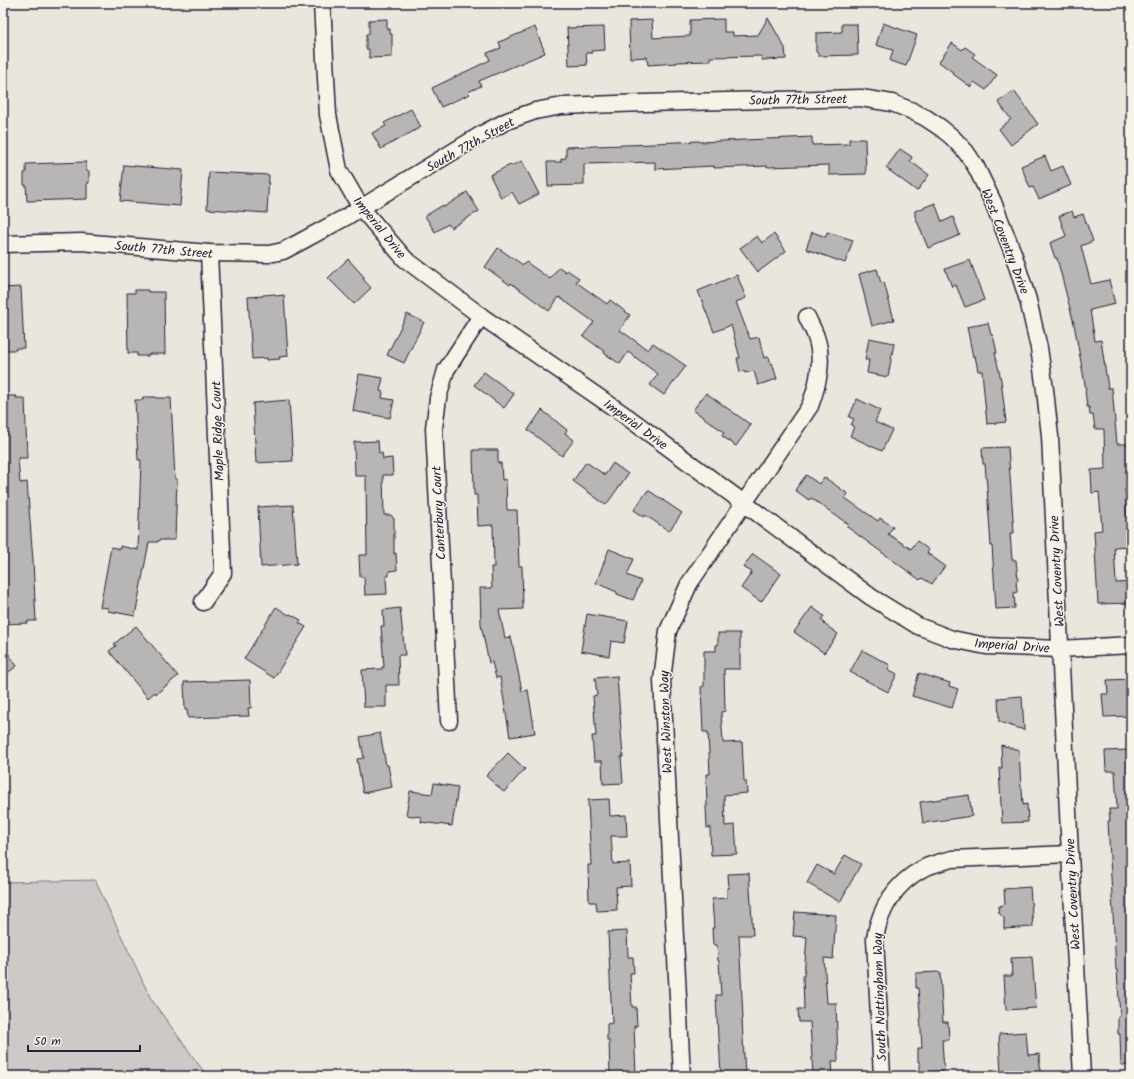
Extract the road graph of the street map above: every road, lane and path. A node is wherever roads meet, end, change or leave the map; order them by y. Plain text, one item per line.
1 (322, 3) edge
2 (966, 152) joint
3 (361, 208) junction
4 (3, 244) edge
5 (209, 253) junction
6 (481, 316) junction
7 (807, 317) dead end
8 (743, 503) junction
9 (203, 602) dead end
10 (1131, 645) edge
11 (1060, 649) junction
12 (449, 721) dead end
13 (1070, 854) junction
14 (682, 1076) edge
15 (882, 1076) edge
16 (1082, 1076) edge

1 - 3 street, Imperial Drive
2 - 3 street, South 77th Street
2 - 11 street, West Coventry Drive
3 - 5 street, South 77th Street
3 - 6 street, Imperial Drive
4 - 5 street, South 77th Street
5 - 9 street, Maple Ridge Court
6 - 8 street, Imperial Drive
6 - 12 street, Canterbury Court
7 - 8 street, West Winston Way
8 - 11 street, Imperial Drive
8 - 14 street, West Winston Way
10 - 11 street, Imperial Drive
11 - 13 street, West Coventry Drive
13 - 15 street, South Nottingham Way
13 - 16 street, West Coventry Drive

